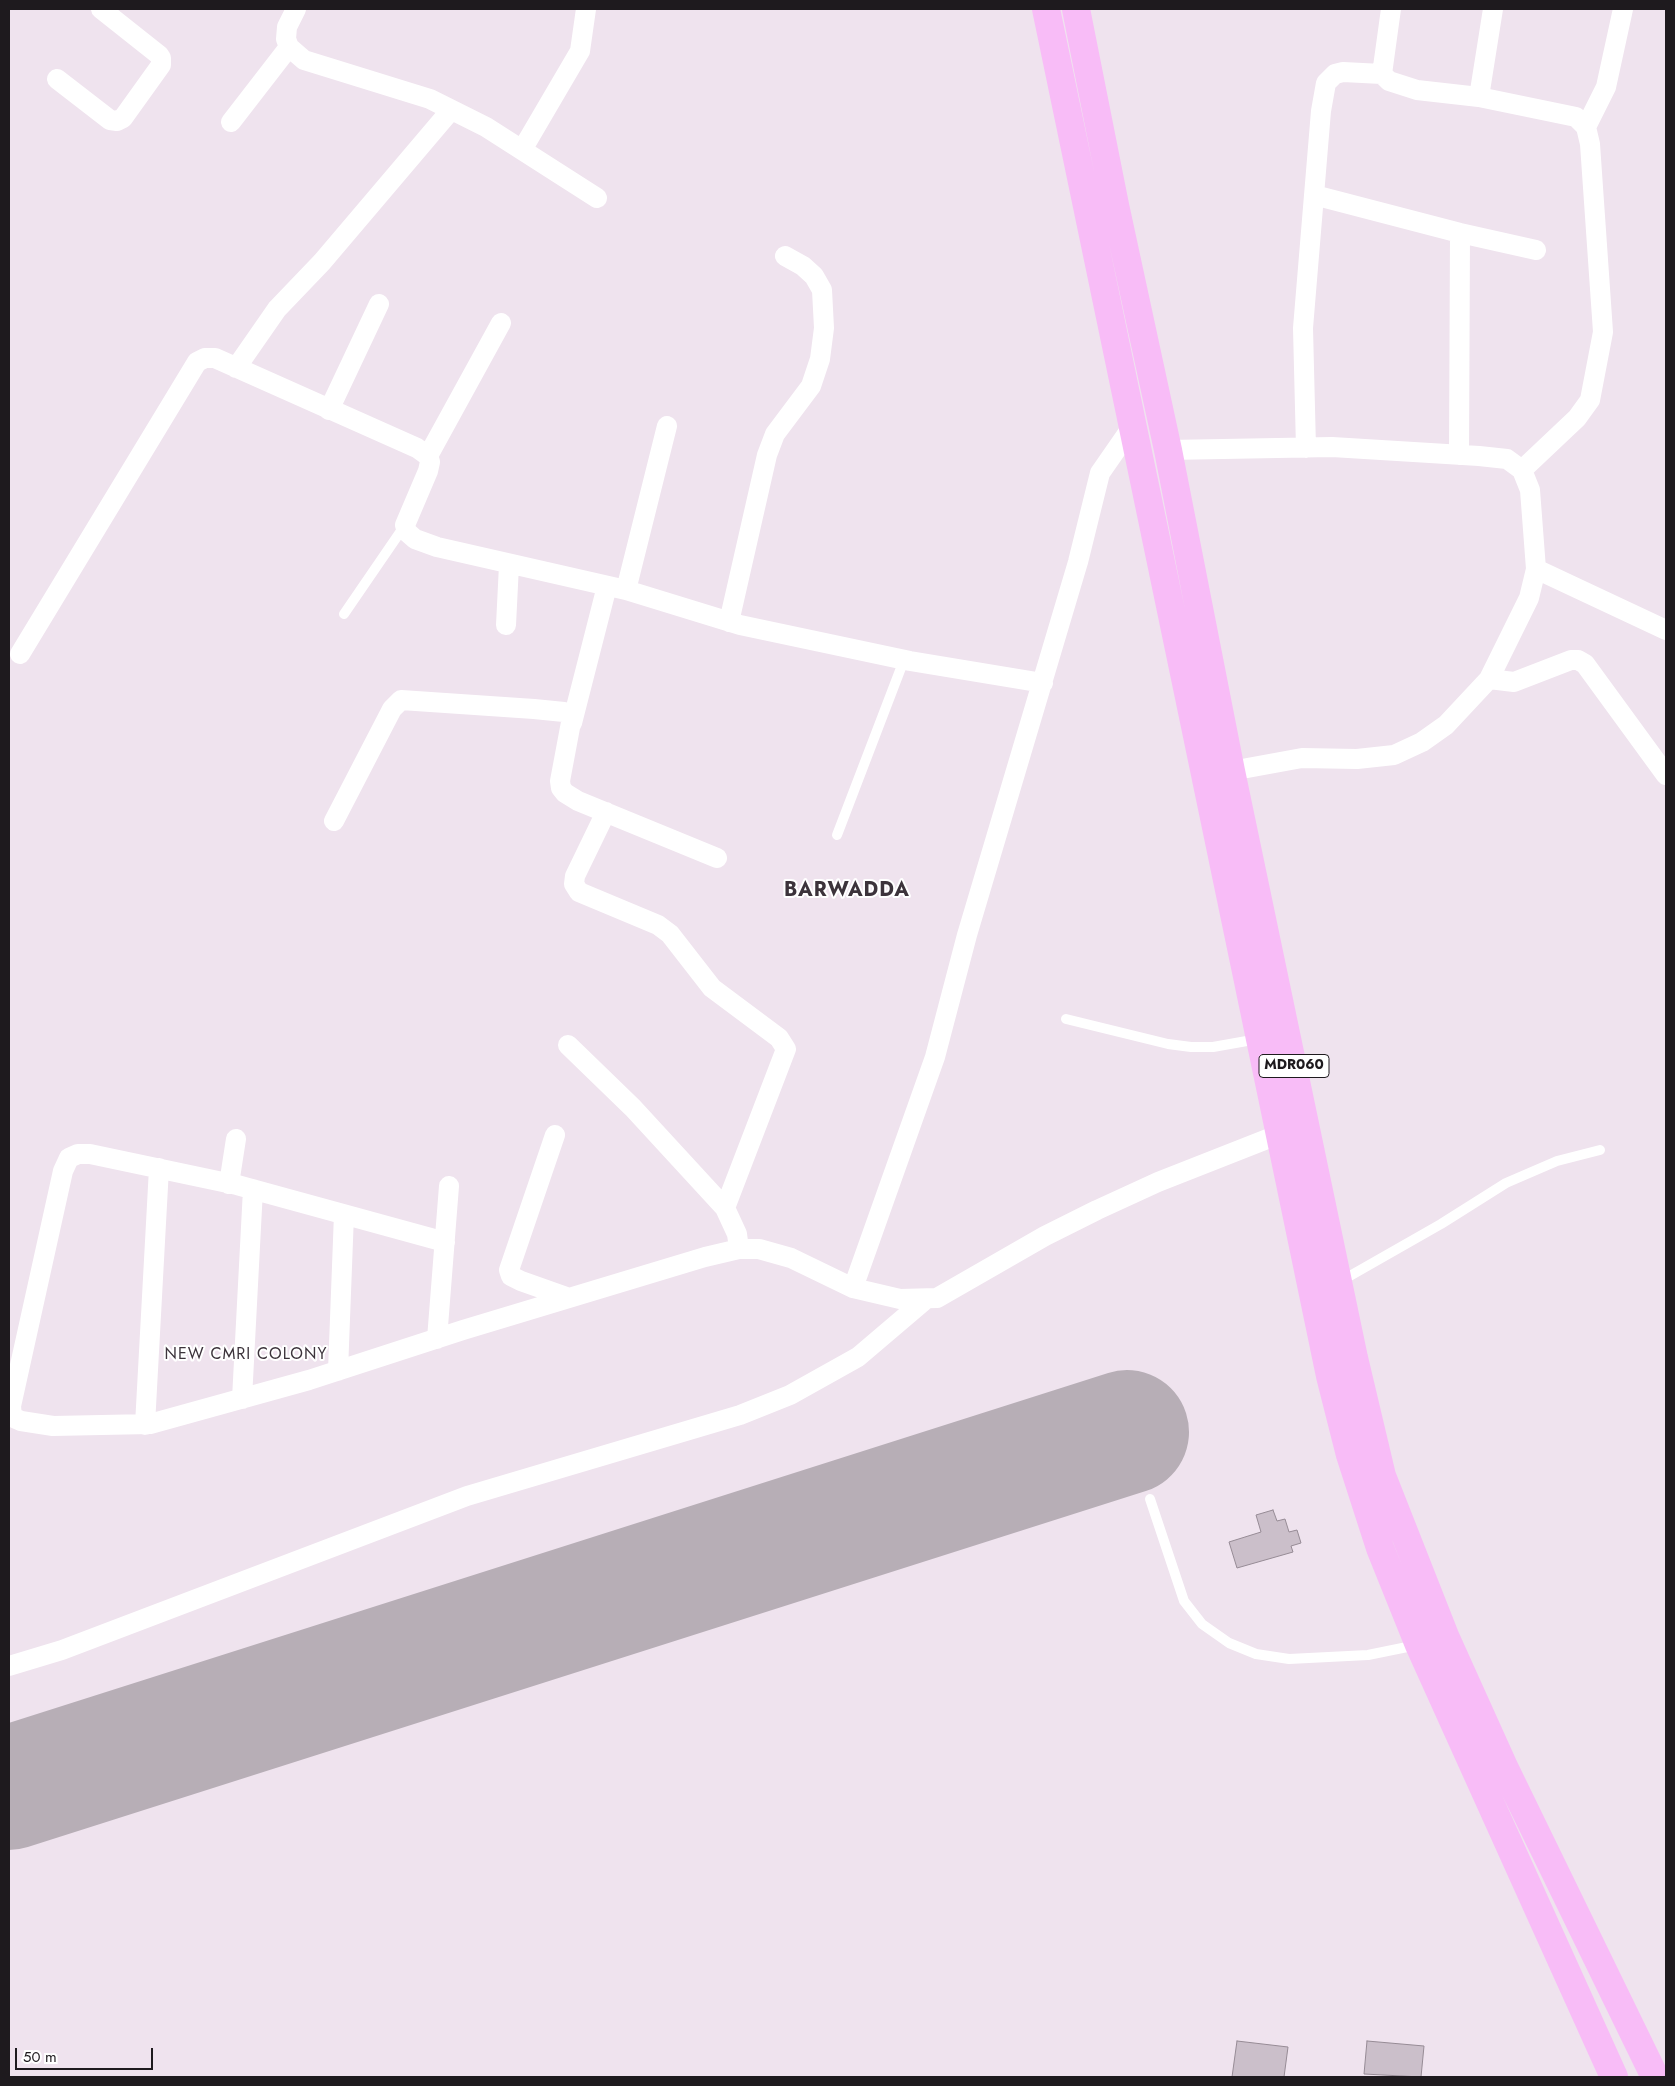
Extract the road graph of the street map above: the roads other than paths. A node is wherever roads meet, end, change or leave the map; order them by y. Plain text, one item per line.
1 (101, 9) edge
2 (296, 9) edge
3 (586, 9) edge
4 (1046, 9) edge
5 (1076, 9) edge
6 (1391, 9) edge
7 (1493, 9) edge
8 (1623, 9) edge
9 (289, 47) junction
10 (1382, 74) junction
11 (57, 80) dead end
12 (1479, 97) junction
13 (451, 110) junction
14 (231, 122) dead end
15 (1586, 126) junction
16 (522, 150) junction
17 (1314, 195) junction
18 (597, 198) dead end
19 (1460, 233) junction
20 (1536, 250) dead end
21 (785, 256) dead end
22 (379, 304) dead end
23 (501, 324) dead end
24 (236, 368) junction
25 (329, 410) junction
26 (1134, 424) junction
27 (667, 426) dead end
28 (1306, 448) junction
29 (1168, 450) junction
30 (1458, 455) junction
31 (428, 456) junction
32 (1522, 470) junction
33 (405, 525) junction
34 (509, 565) junction
35 (1536, 569) junction
36 (616, 588) junction
37 (344, 614) dead end
38 (728, 622) junction
39 (506, 626) dead end
40 (1666, 630) edge
41 (20, 654) dead end
42 (904, 660) junction
43 (1489, 678) junction
44 (1043, 683) junction
45 (572, 723) junction
46 (1231, 770) junction
47 (1666, 775) edge
48 (606, 812) junction
49 (334, 821) dead end
50 (837, 835) dead end
51 (717, 858) dead end
52 (1066, 1019) dead end
53 (1260, 1038) junction
54 (568, 1045) dead end
55 (1280, 1134) junction
56 (555, 1135) dead end
57 (236, 1139) dead end
58 (1600, 1150) dead end
59 (159, 1168) junction
60 (229, 1184) junction
61 (449, 1186) dead end
62 (252, 1189) junction
63 (725, 1208) junction
64 (344, 1214) junction
65 (445, 1242) junction
66 (739, 1249) junction
67 (1326, 1285) junction
68 (853, 1288) junction
69 (569, 1298) junction
70 (925, 1300) junction
71 (437, 1339) junction
72 (338, 1370) junction
73 (242, 1399) junction
74 (145, 1424) junction
75 (1150, 1499) dead end
76 (1432, 1641) junction
77 (9, 1666) edge
78 (1614, 2077) edge
79 (1655, 2077) edge

1 - 11 street
2 - 9 street
3 - 16 street
4 - 26 main road, MDR060
5 - 29 main road, MDR060
6 - 10 street
7 - 12 street
8 - 15 street
9 - 13 street
9 - 14 street
10 - 12 street
10 - 17 street
12 - 15 street
13 - 16 street
13 - 24 street
15 - 32 street
16 - 18 street
17 - 19 street
17 - 28 street
19 - 20 street
19 - 30 street
21 - 38 street
22 - 25 street
23 - 31 street
24 - 25 street
24 - 41 street
25 - 31 street
26 - 44 street
26 - 53 main road, MDR060
27 - 36 street
28 - 29 street
28 - 30 street
29 - 46 main road, MDR060
30 - 32 street
31 - 33 street
32 - 35 street
33 - 34 street
33 - 37 lane
34 - 36 street
34 - 39 street
35 - 40 street
35 - 43 street
36 - 38 street
36 - 45 street
38 - 42 street
42 - 44 street
42 - 50 lane
43 - 46 street
43 - 47 street
44 - 68 street
45 - 48 street
45 - 49 street
46 - 67 main road, MDR060
48 - 51 street
48 - 63 street
52 - 53 lane
53 - 55 main road, MDR060
54 - 63 street
55 - 67 main road, MDR060
55 - 70 street
56 - 69 street
57 - 60 street
58 - 67 lane
59 - 60 street
59 - 74 street
59 - 74 street
60 - 62 street
61 - 65 street
62 - 64 street
62 - 73 street
63 - 66 street
64 - 65 street
64 - 72 street
65 - 71 street
66 - 68 street
66 - 69 street
67 - 76 main road, MDR060
68 - 70 street
69 - 71 street
70 - 77 street
71 - 72 street
72 - 73 street
73 - 74 street
75 - 76 lane
76 - 78 main road, MDR060
76 - 79 main road, MDR060

